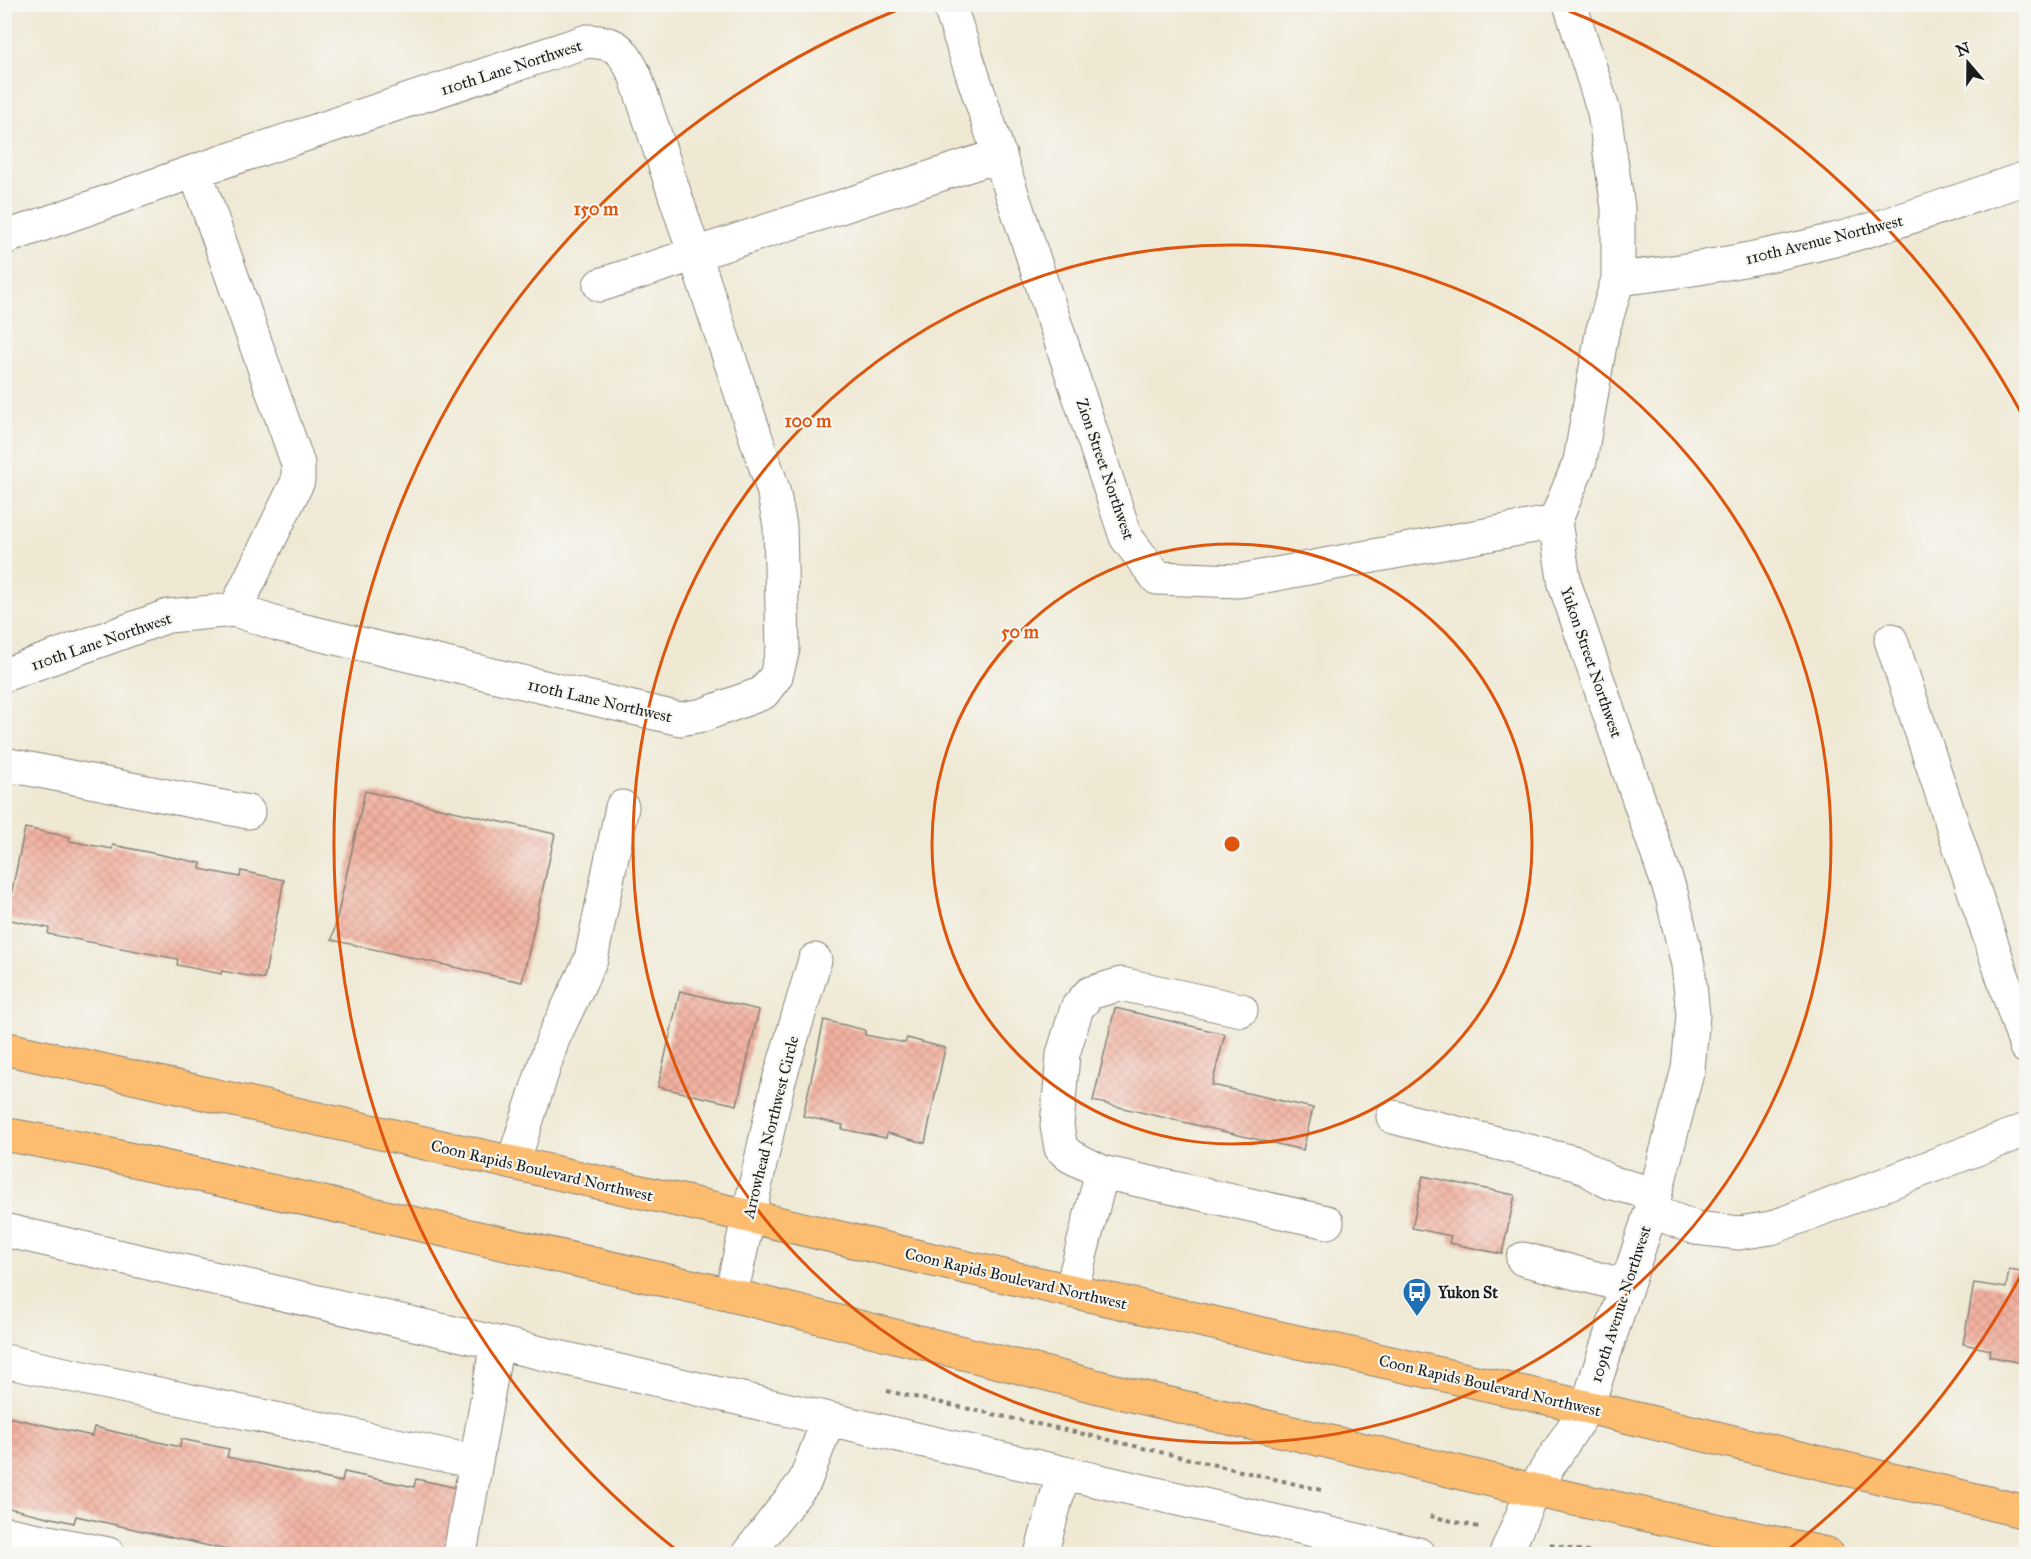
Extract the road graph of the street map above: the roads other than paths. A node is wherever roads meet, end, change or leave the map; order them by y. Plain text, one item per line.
1 (949, 4) edge
2 (1570, 4) edge
3 (1000, 155) junction
4 (195, 171) junction
5 (2026, 178) edge
6 (4, 238) edge
7 (694, 254) junction
8 (1618, 279) junction
9 (600, 285) dead end
10 (1555, 522) junction
11 (235, 610) junction
12 (1891, 640) dead end
13 (4, 675) edge
14 (4, 764) edge
15 (622, 807) dead end
16 (248, 812) dead end
17 (815, 960) dead end
18 (1241, 1010) dead end
19 (2026, 1047) edge
20 (4, 1048) edge
21 (1393, 1117) dead end
22 (2026, 1130) edge
23 (4, 1134) edge
24 (513, 1163) junction
25 (1102, 1172) junction
26 (1653, 1202) junction
27 (748, 1216) junction
28 (1327, 1222) dead end
29 (4, 1230) edge
30 (1523, 1259) dead end
31 (1626, 1286) junction
32 (1071, 1291) junction
33 (731, 1295) junction
34 (497, 1343) junction
35 (4, 1360) edge
36 (1587, 1407) junction
37 (828, 1420) junction
38 (476, 1462) junction
39 (1063, 1474) junction
40 (1533, 1490) junction
41 (2026, 1512) edge
42 (4, 1533) edge
43 (108, 1554) edge
44 (460, 1554) edge
45 (748, 1554) edge
46 (1042, 1554) edge
47 (1418, 1554) edge
48 (1506, 1554) edge
49 (1827, 1554) edge

1 - 3 street, Zion Street Northwest
2 - 8 street
3 - 7 street
3 - 10 street, Zion Street Northwest
4 - 6 street, 110th Lane Northwest
4 - 7 street, 110th Lane Northwest
4 - 11 street
5 - 8 street, 110th Avenue Northwest
7 - 9 street
7 - 11 street, 110th Lane Northwest
8 - 10 street
10 - 26 street, Yukon Street Northwest
11 - 13 street, 110th Lane Northwest
12 - 19 street
14 - 16 street
15 - 24 street
17 - 27 street, Arrowhead Northwest Circle
18 - 25 street
20 - 24 main road, Coon Rapids Boulevard Northwest
21 - 26 street
22 - 26 street, 109th Avenue Northwest
23 - 33 main road
24 - 27 main road, Coon Rapids Boulevard Northwest
25 - 28 street
25 - 32 street
26 - 31 street, 109th Avenue Northwest
27 - 32 main road, Coon Rapids Boulevard Northwest
27 - 33 street, Arrowhead Northwest Circle
29 - 34 street
30 - 31 street
31 - 36 street, 109th Avenue Northwest
32 - 36 main road, Coon Rapids Boulevard Northwest
33 - 40 main road
34 - 37 street
34 - 38 street
35 - 38 street
36 - 40 street, 109th Avenue Northwest
36 - 41 main road, Coon Rapids Boulevard Northwest
37 - 39 street
37 - 45 street
38 - 44 street
39 - 46 street
39 - 47 street
40 - 48 street, 109th Avenue Northwest
40 - 49 main road
42 - 43 street

